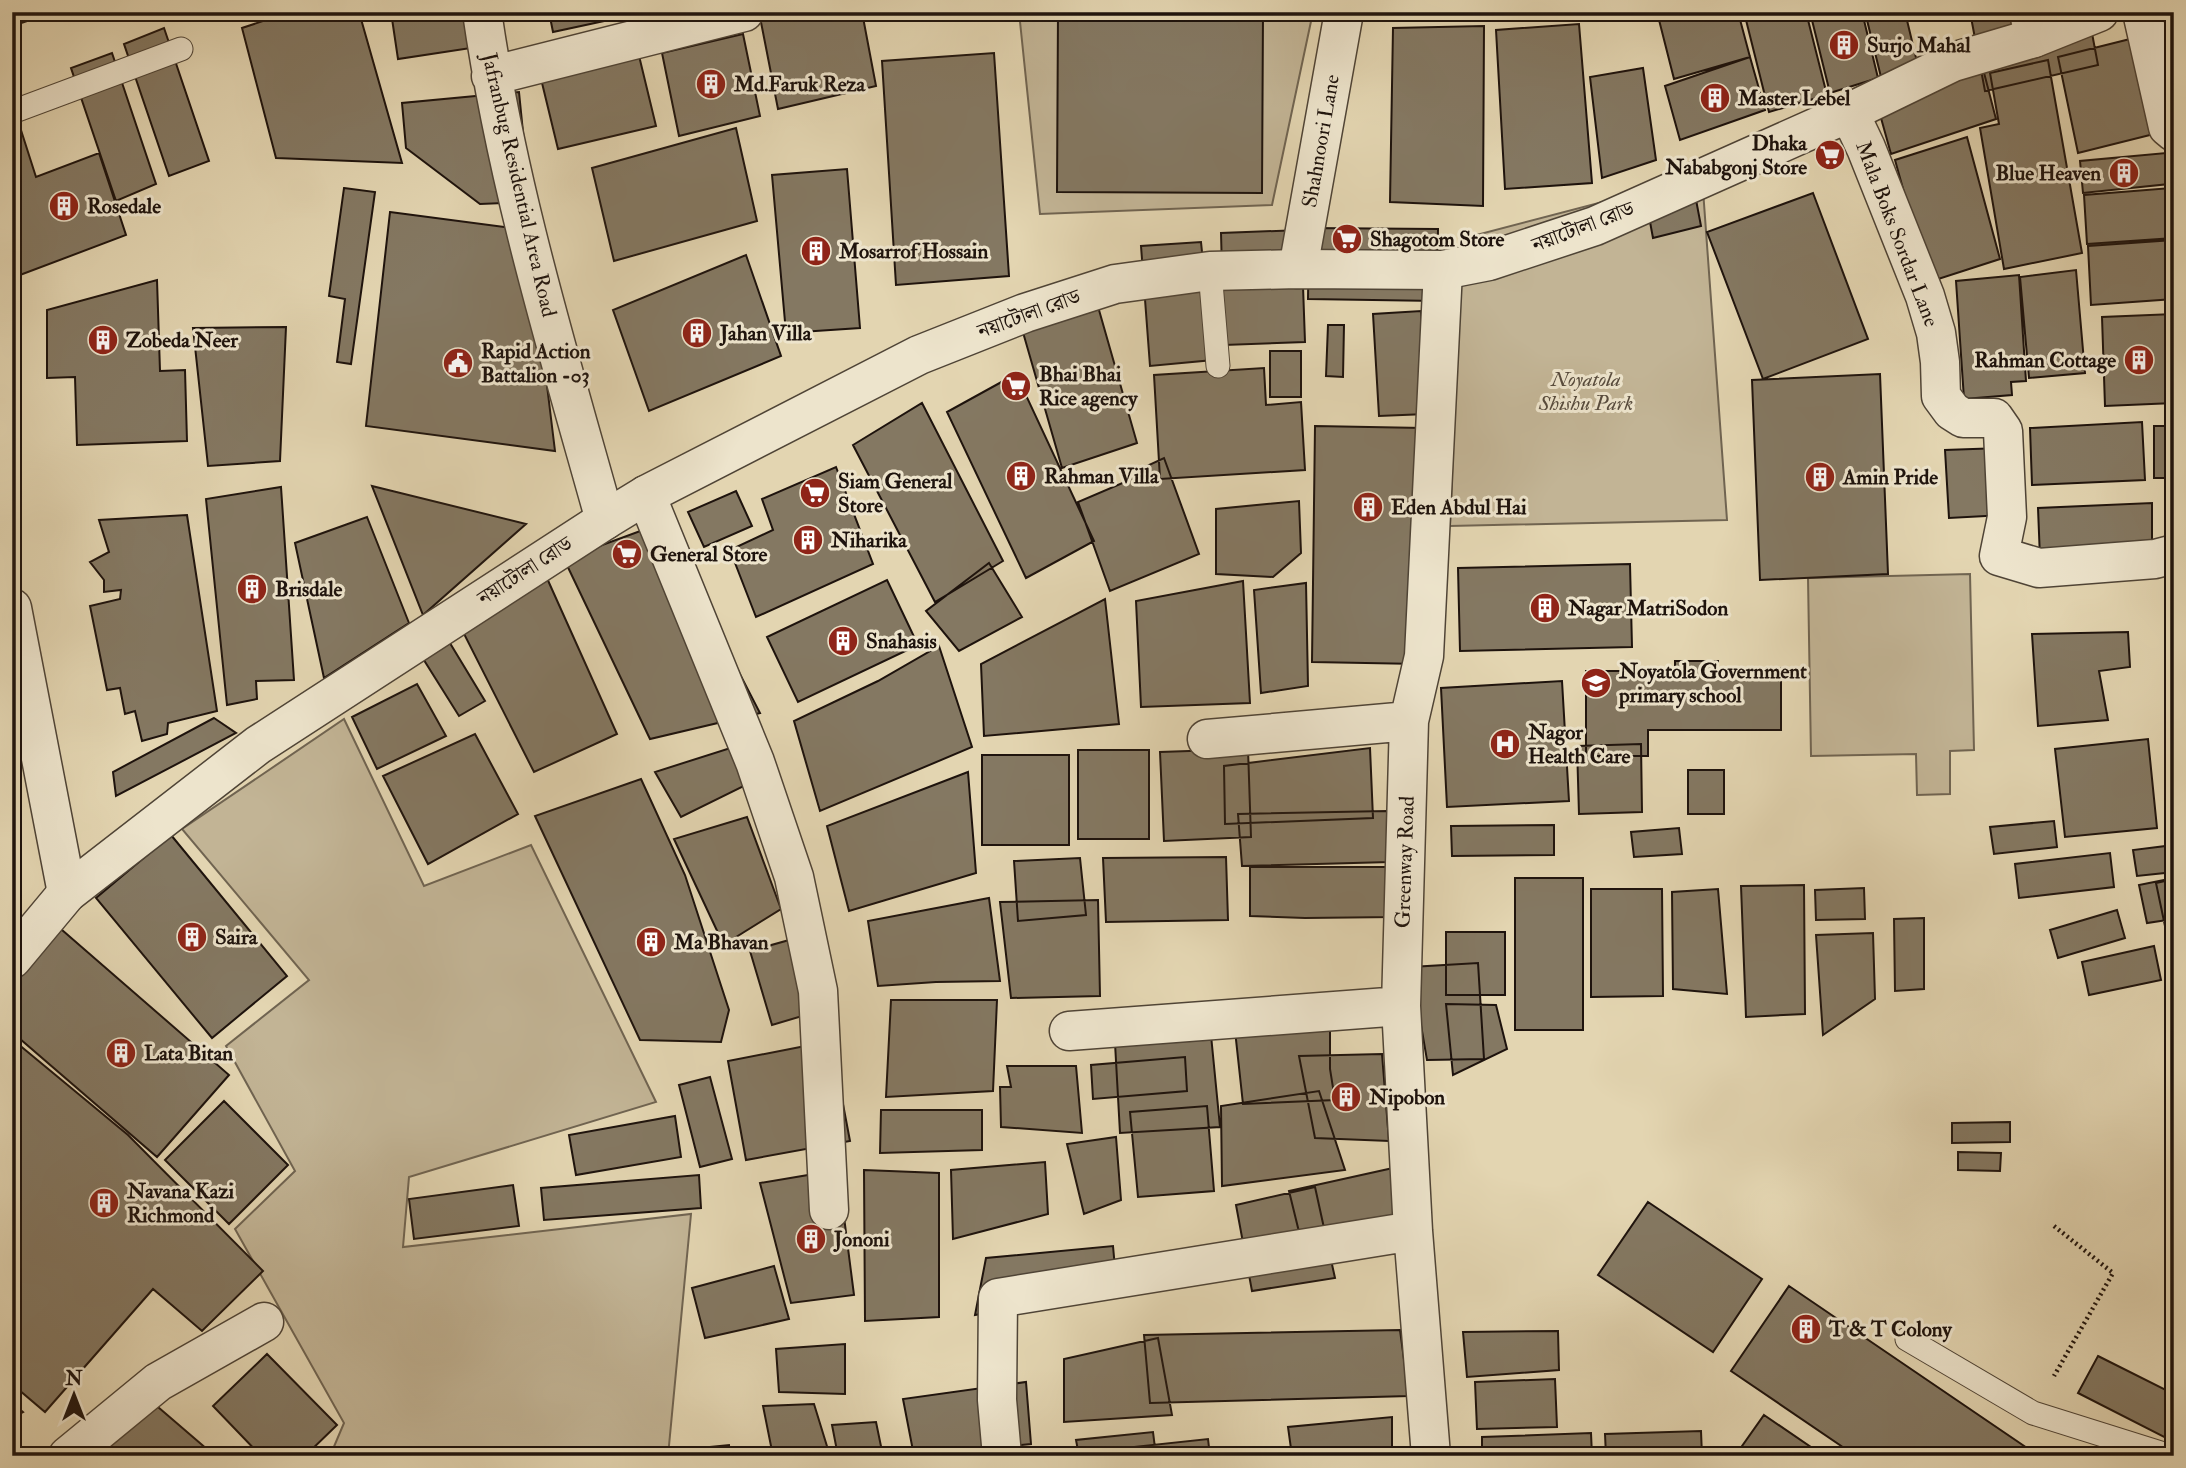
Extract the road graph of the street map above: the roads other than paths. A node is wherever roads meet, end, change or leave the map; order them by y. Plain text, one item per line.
1 (482, 12) edge
2 (744, 12) edge
3 (1344, 12) edge
4 (2099, 12) edge
5 (2142, 12) edge
6 (2032, 25) edge
7 (181, 49) dead end
8 (491, 76) junction
9 (12, 112) edge
10 (1846, 114) junction
11 (2174, 132) edge
12 (1298, 269) junction
13 (1443, 270) junction
14 (1210, 271) junction
15 (1218, 366) dead end
16 (646, 495) junction
17 (605, 520) junction
18 (2174, 554) edge
19 (12, 608) edge
20 (1409, 721) junction
21 (1207, 739) dead end
22 (67, 893) junction
23 (12, 959) edge
24 (1401, 1006) junction
25 (1069, 1031) dead end
26 (829, 1210) dead end
27 (1413, 1231) junction
28 (264, 1322) dead end
29 (1907, 1339) dead end
30 (68, 1456) edge
31 (1002, 1456) edge
32 (1431, 1456) edge
33 (2170, 1456) edge

1 - 8 street, Jafranbug Residential Area Road
2 - 8 street
3 - 12 street, Shahnoori Lane
4 - 6 street, নয়াটোলা রোড
5 - 11 street
6 - 10 street, নয়াটোলা রোড
7 - 9 lane
8 - 17 street, Jafranbug Residential Area Road
10 - 13 street, নয়াটোলা রোড
10 - 18 street, Mala Boks Sordar Lane
12 - 13 street, নয়াটোলা রোড
12 - 14 street, নয়াটোলা রোড
13 - 20 street, Greenway Road
14 - 15 lane
14 - 16 street, নয়াটোলা রোড
16 - 17 street, নয়াটোলা রোড
16 - 26 street
17 - 22 street, নয়াটোলা রোড
19 - 22 street
20 - 21 street
20 - 24 street, Greenway Road
22 - 23 street, নয়াটোলা রোড
24 - 25 street
24 - 27 street, Greenway Road
27 - 31 street
27 - 32 street, Greenway Road
28 - 30 street
29 - 33 lane

